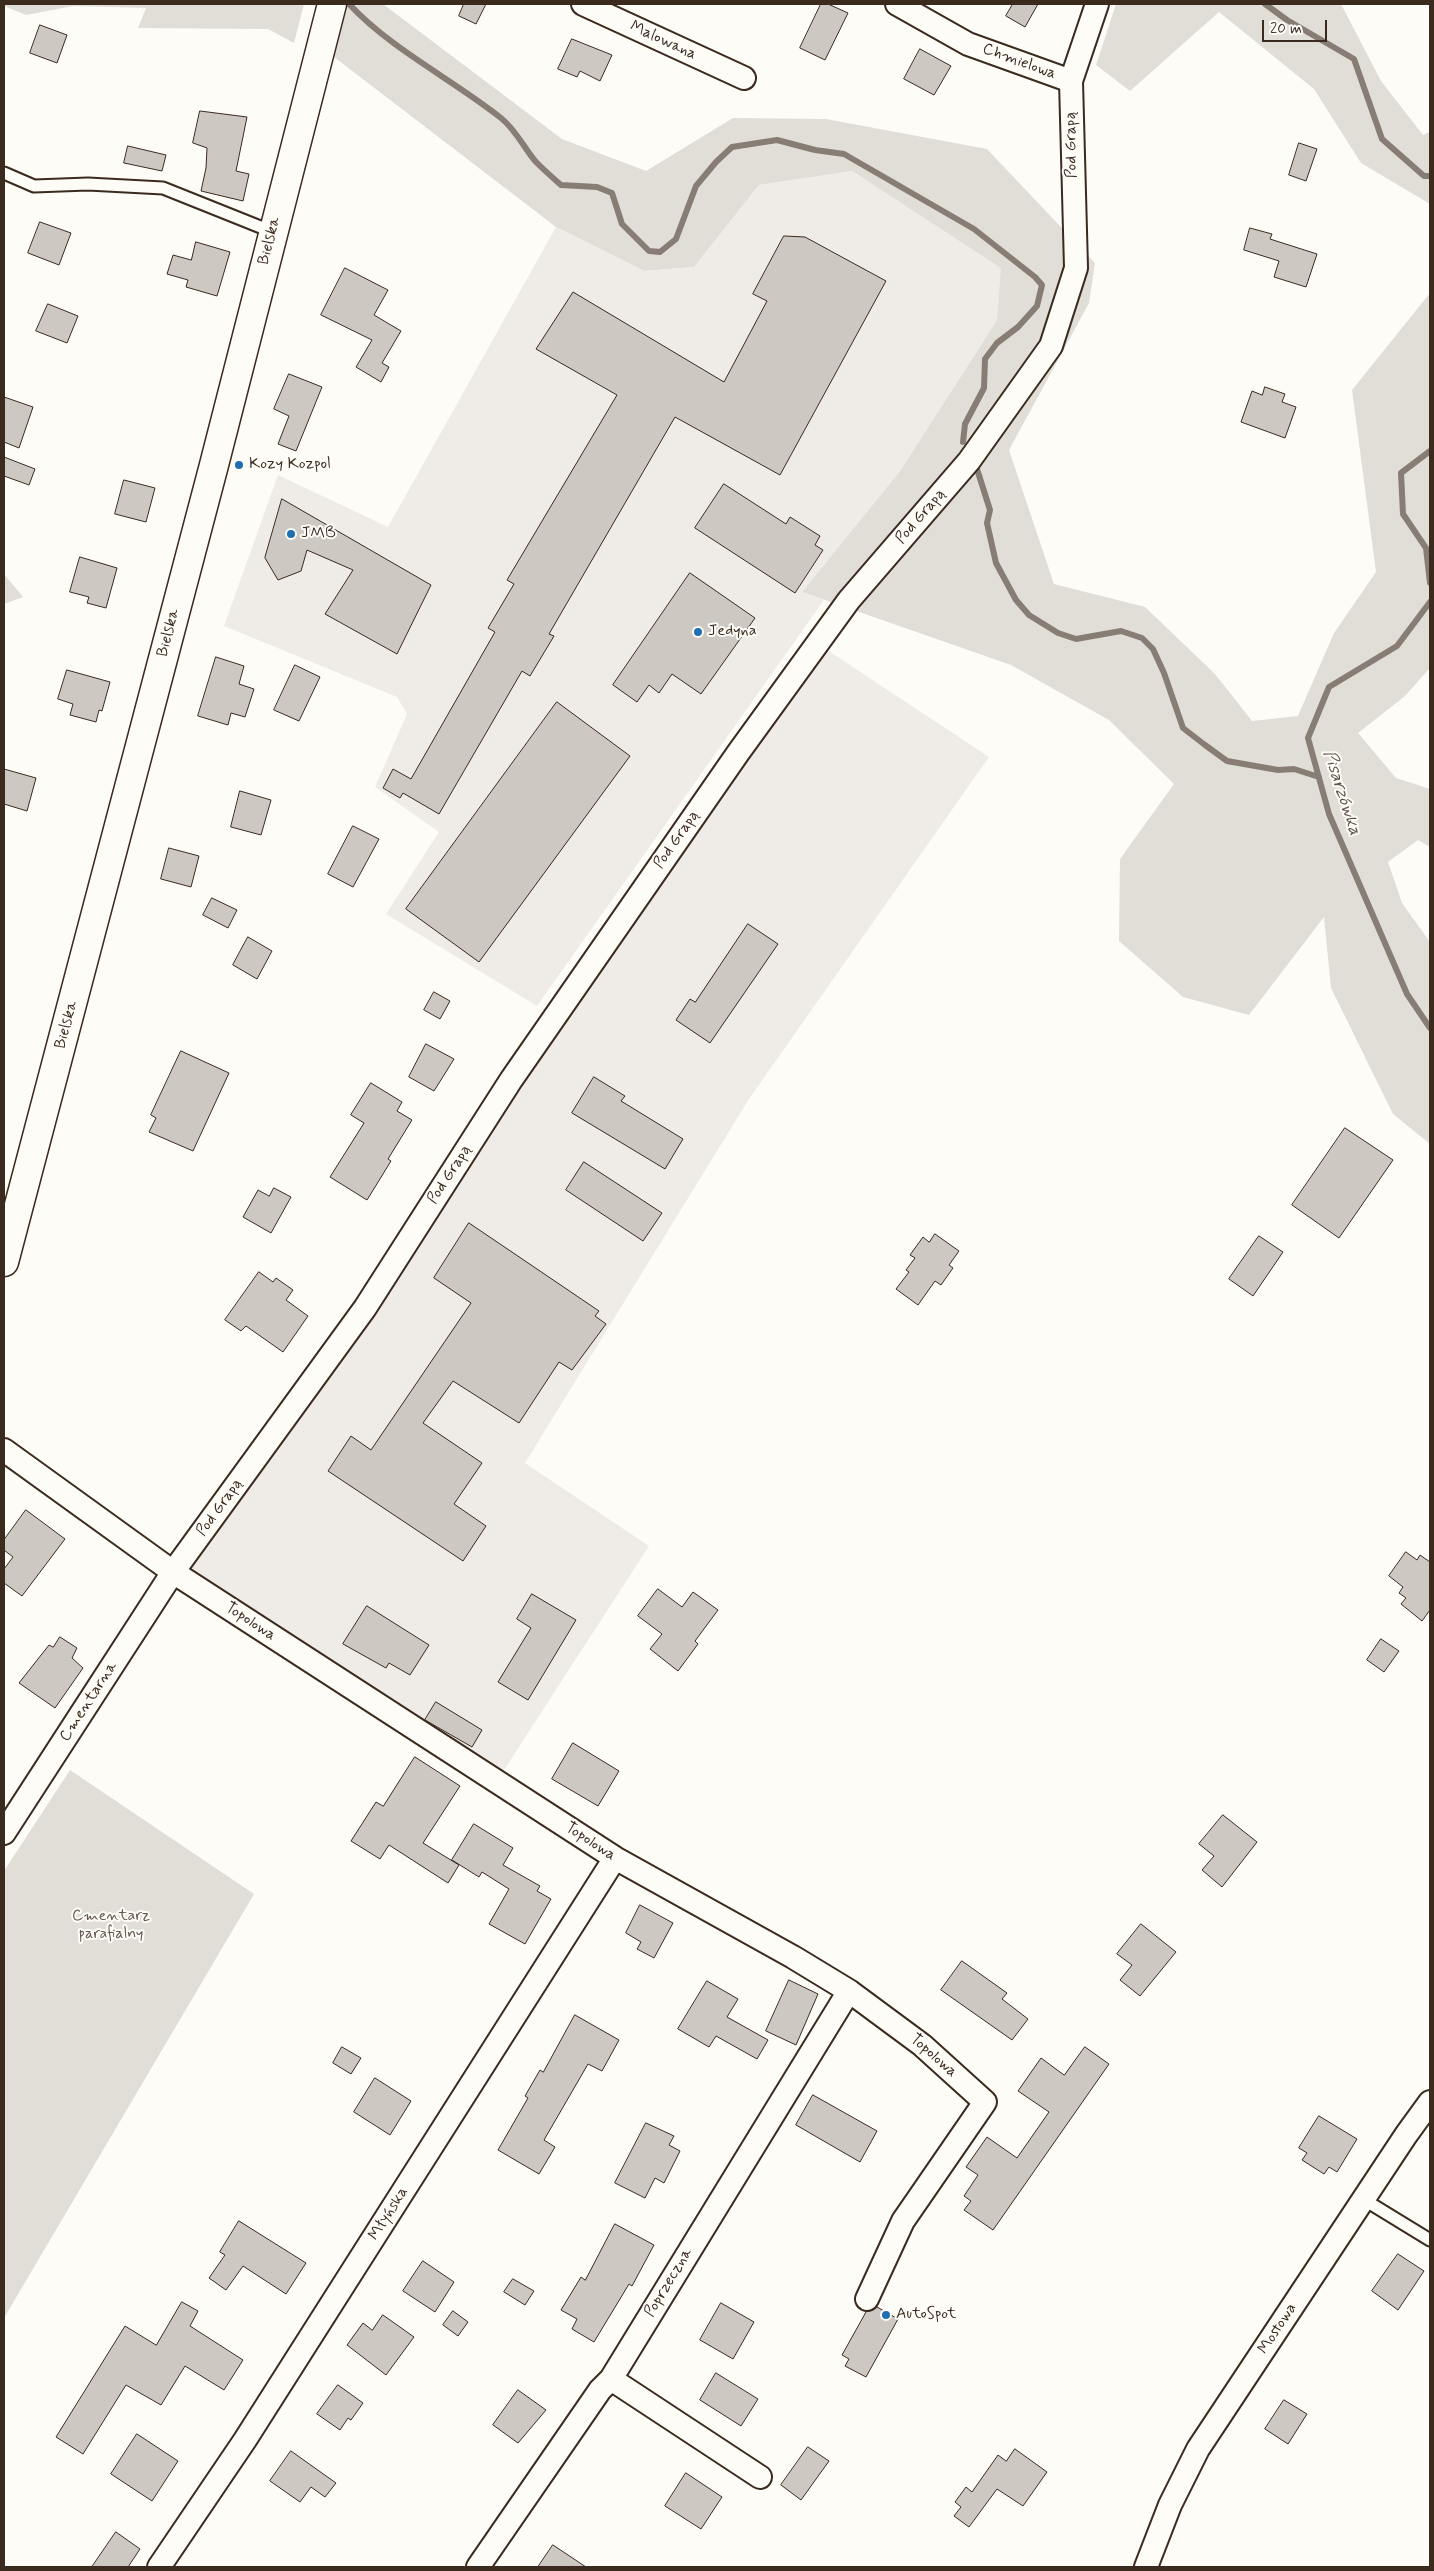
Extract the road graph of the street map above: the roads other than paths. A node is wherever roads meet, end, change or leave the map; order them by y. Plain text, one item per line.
1 (332, 4) edge
2 (583, 4) edge
3 (897, 4) edge
4 (1097, 4) edge
5 (744, 78) dead end
6 (1071, 81) junction
7 (4, 173) edge
8 (273, 232) junction
9 (4, 1262) edge
10 (4, 1450) edge
11 (173, 1572) junction
12 (4, 1833) edge
13 (615, 1858) junction
14 (849, 1991) junction
15 (1430, 2102) edge
16 (1363, 2199) junction
17 (1430, 2240) edge
18 (867, 2300) dead end
19 (611, 2379) junction
20 (760, 2477) dead end
21 (159, 2567) edge
22 (478, 2567) edge
23 (1146, 2567) edge

1 - 8 main road, Bielska
2 - 5 street, Malowana
3 - 6 street, Chmielowa
4 - 6 street, Chmielowa
6 - 11 street, Pod Grapą
7 - 8 lane
8 - 9 main road, Bielska
10 - 11 street, Topolowa
11 - 12 street, Cmentarna
11 - 13 street, Topolowa
13 - 14 street, Topolowa
13 - 21 street, Młyńska
14 - 18 street, Topolowa
14 - 19 street, Poprzeczna
15 - 16 street, Mostowa
16 - 17 lane
16 - 23 street, Mostowa
19 - 20 street
19 - 22 street, Poprzeczna

